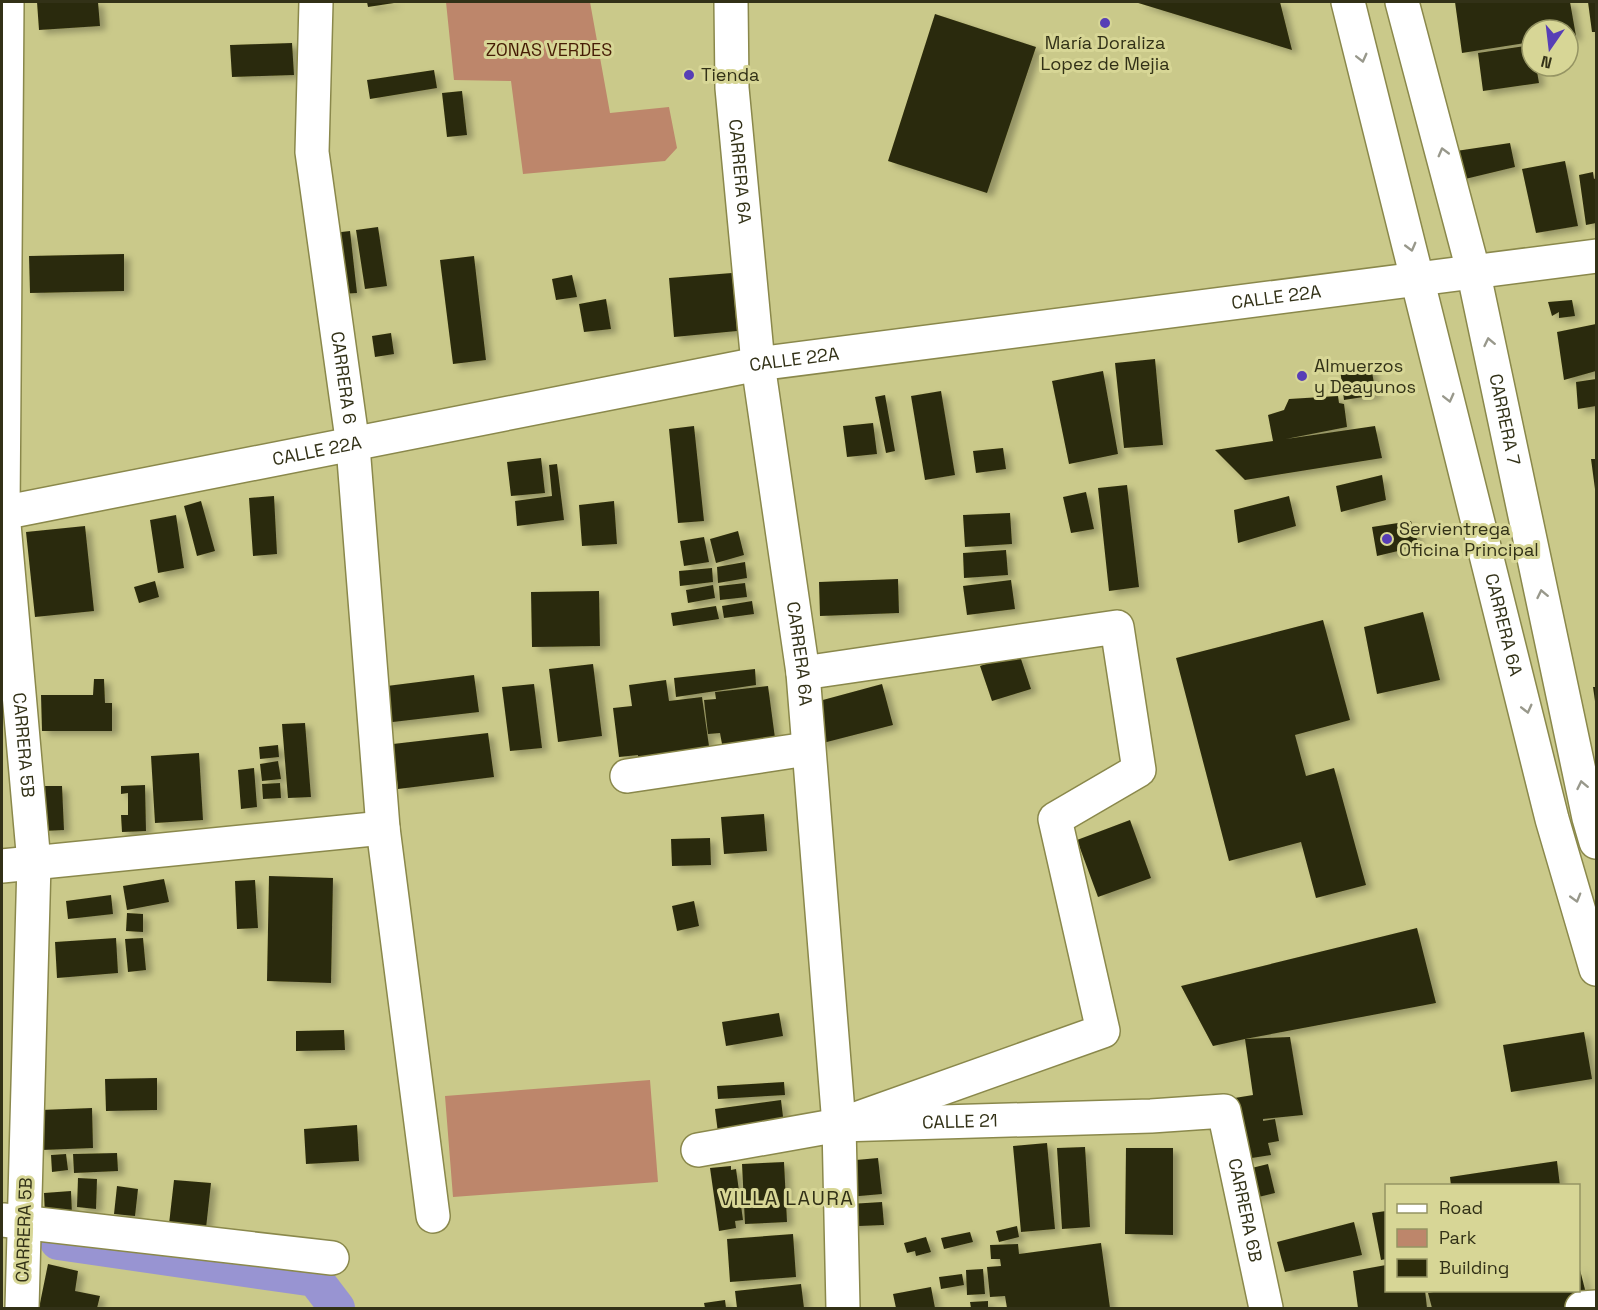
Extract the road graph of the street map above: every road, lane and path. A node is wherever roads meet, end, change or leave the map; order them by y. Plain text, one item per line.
1 (7, 2) edge
2 (316, 2) edge
3 (731, 2) edge
4 (1348, 2) edge
5 (1402, 2) edge
6 (1596, 256) edge
7 (1473, 270) junction
8 (1419, 280) junction
9 (3, 295) edge
10 (758, 364) junction
11 (352, 446) junction
12 (2, 513) edge
13 (802, 674) junction
14 (807, 749) junction
15 (627, 776) dead end
16 (1594, 826) edge
17 (383, 828) junction
18 (34, 863) junction
19 (2, 866) edge
20 (1596, 969) edge
21 (1224, 1111) joint
22 (839, 1125) junction
23 (698, 1150) dead end
24 (433, 1216) dead end
25 (13, 1222) edge
26 (332, 1258) dead end
27 (1596, 1307) edge
28 (22, 1308) edge
29 (843, 1308) edge
30 (1266, 1308) edge
31 (1582, 1308) edge

1 - 9 street, CARRERA 5B
2 - 11 street, CARRERA 6
3 - 10 street, CARRERA 6A
4 -> 8 street
7 -> 5 street, CARRERA 7
6 - 7 street, CALLE 22A
7 - 8 street, CALLE 22A
16 -> 7 street, CARRERA 7
8 - 10 street, CALLE 22A
8 -> 20 street, CARRERA 6A
9 - 12 street, CARRERA 5B
10 - 11 street, CALLE 22A
10 - 13 street, CARRERA 6A
11 - 12 street, CALLE 22A
11 - 17 street, CARRERA 6
12 - 18 street, CARRERA 5B
13 - 14 street, CARRERA 6A
13 - 22 street
14 - 15 street
14 - 22 street, CARRERA 6A
17 - 18 street
17 - 24 street, CARRERA 6
18 - 19 street
18 - 25 street, CARRERA 5B
21 - 22 street, CALLE 21
21 - 30 street, CARRERA 6B
22 - 23 street, CALLE 21
22 - 29 street, CARRERA 6A
25 - 26 street
25 - 28 street, CARRERA 5B
27 - 31 street

